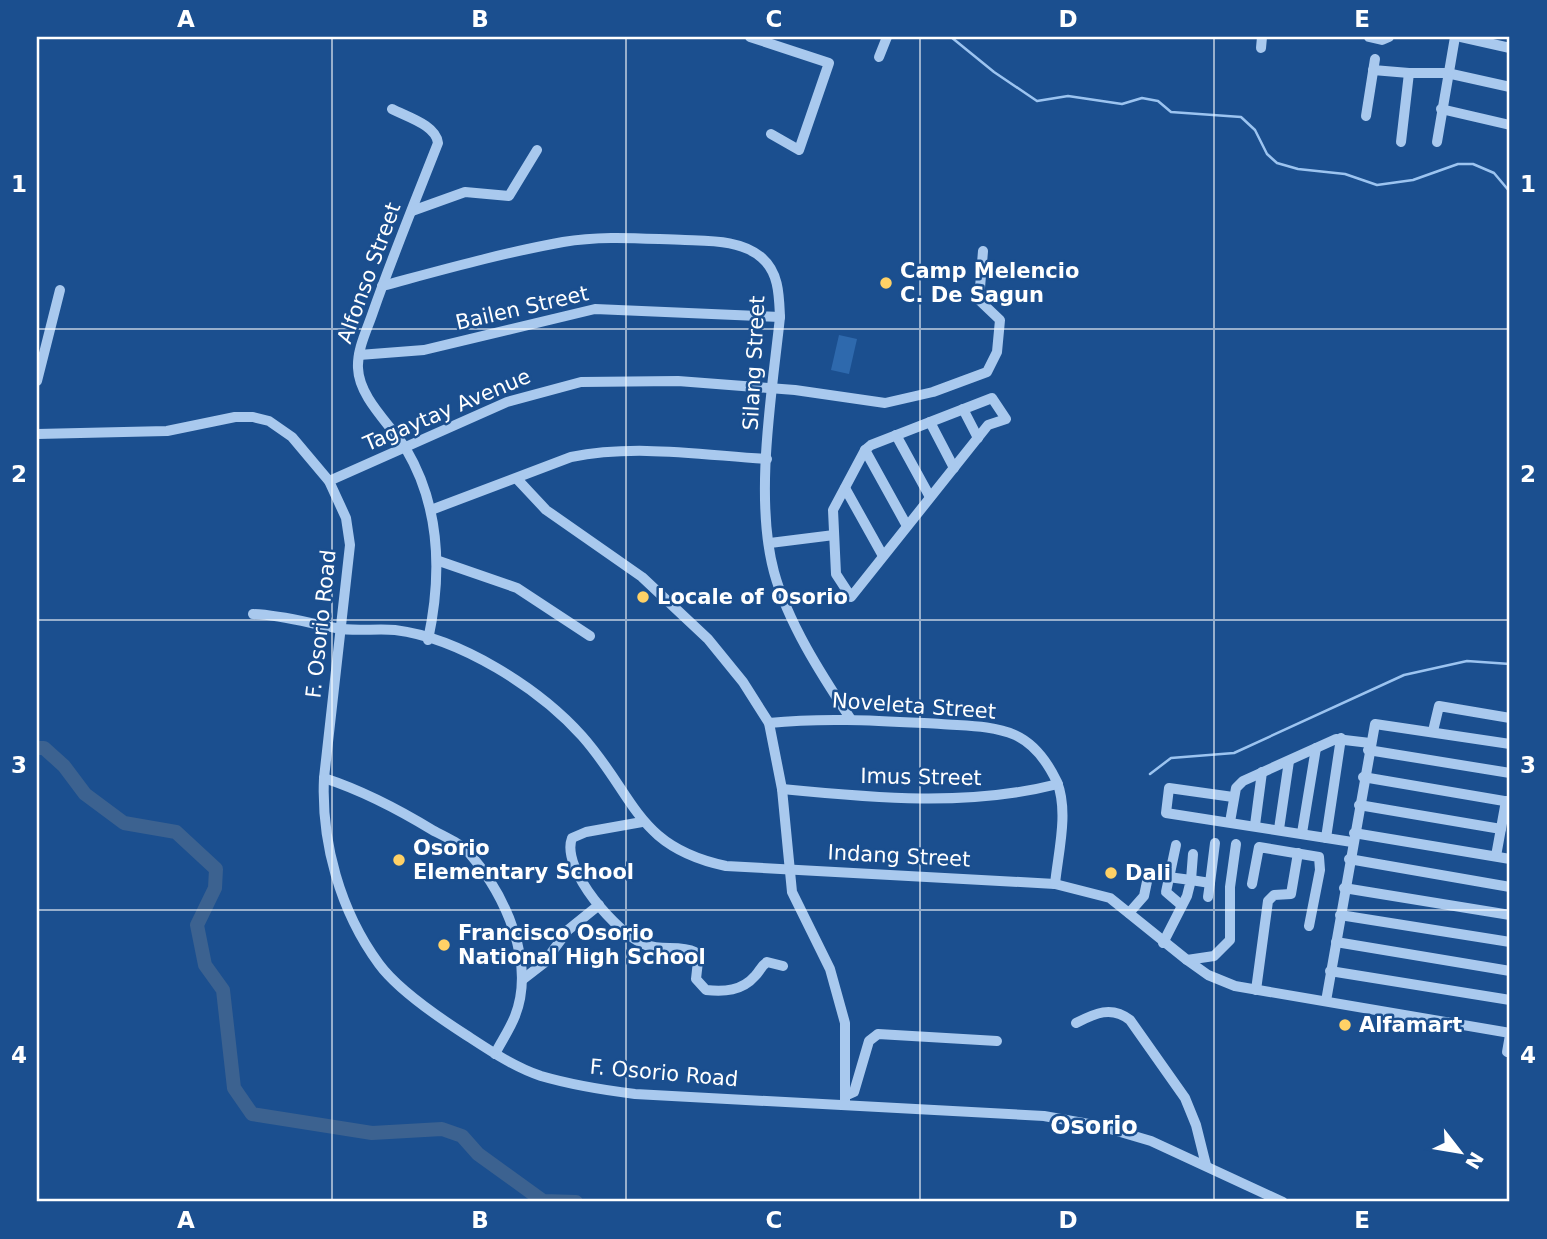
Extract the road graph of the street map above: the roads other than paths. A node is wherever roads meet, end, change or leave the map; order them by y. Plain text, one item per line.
1 (750, 37) edge
2 (887, 37) edge
3 (1369, 37) edge
4 (1389, 37) edge
5 (1455, 37) edge
6 (1461, 37) edge
7 (1491, 40) edge
8 (1510, 48) edge
9 (878, 57) dead end
10 (1375, 59) dead end
11 (1373, 70) junction
12 (1409, 73) junction
13 (1447, 73) junction
14 (1510, 87) edge
15 (392, 109) dead end
16 (1441, 109) junction
17 (1366, 116) dead end
18 (1510, 125) edge
19 (771, 134) dead end
20 (1401, 142) dead end
21 (1437, 142) dead end
22 (537, 150) dead end
23 (412, 211) junction
24 (983, 251) dead end
25 (382, 286) junction
26 (60, 290) dead end
27 (780, 317) junction
28 (359, 355) junction
29 (37, 381) edge
30 (773, 388) junction
31 (963, 409) junction
32 (930, 422) junction
33 (37, 435) edge
34 (896, 435) junction
35 (978, 438) junction
36 (406, 448) junction
37 (865, 450) junction
38 (767, 459) junction
39 (954, 468) junction
40 (517, 478) junction
41 (329, 481) junction
42 (845, 488) junction
43 (930, 498) junction
44 (431, 510) junction
45 (907, 526) junction
46 (834, 535) junction
47 (770, 543) junction
48 (883, 556) junction
49 (439, 561) junction
50 (253, 614) dead end
51 (339, 629) junction
52 (590, 636) dead end
53 (428, 639) junction
54 (850, 718) junction
55 (1510, 718) edge
56 (769, 723) junction
57 (1433, 731) junction
58 (1341, 738) junction
59 (1510, 744) edge
60 (1369, 746) junction
61 (1316, 748) junction
62 (1289, 761) junction
63 (1262, 772) junction
64 (1510, 773) edge
65 (1363, 777) junction
66 (324, 778) junction
67 (1058, 784) junction
68 (782, 789) junction
69 (1233, 797) junction
70 (1508, 801) edge
71 (1359, 805) junction
72 (642, 822) junction
73 (1230, 822) junction
74 (1255, 825) junction
75 (1279, 829) junction
76 (1501, 829) junction
77 (1302, 833) junction
78 (1353, 837) junction
79 (1326, 838) junction
80 (1215, 843) dead end
81 (1236, 844) dead end
82 (1176, 845) dead end
83 (1298, 853) junction
84 (1193, 855) dead end
85 (1496, 856) junction
86 (1349, 859) junction
87 (1510, 859) edge
88 (792, 870) junction
89 (1149, 872) dead end
90 (1168, 877) junction
91 (1191, 880) junction
92 (1210, 883) junction
93 (1055, 884) junction
94 (1252, 884) dead end
95 (1510, 887) edge
96 (1344, 888) junction
97 (1208, 897) dead end
98 (1180, 904) junction
99 (600, 905) junction
100 (1129, 913) junction
101 (1340, 915) junction
102 (1510, 915) edge
103 (1309, 926) dead end
104 (1336, 942) junction
105 (1510, 942) edge
106 (1163, 943) junction
107 (1187, 960) junction
108 (783, 966) dead end
109 (1330, 971) junction
110 (1510, 971) edge
111 (522, 980) junction
112 (1256, 990) junction
113 (1510, 1000) edge
114 (1326, 1001) junction
115 (1076, 1023) dead end
116 (1510, 1034) edge
117 (997, 1041) dead end
118 (1507, 1052) dead end
119 (495, 1054) junction
120 (845, 1100) junction
121 (1206, 1165) junction
122 (1283, 1202) edge

1 - 19 street
2 - 9 street
3 - 4 street
5 - 13 street
6 - 7 street
7 - 8 street
10 - 11 street
11 - 12 street
11 - 17 street
12 - 13 street
12 - 20 street
13 - 14 street
13 - 16 street
15 - 23 street, Alfonso Street
16 - 18 street
16 - 21 street
22 - 23 street
23 - 25 street, Alfonso Street
24 - 30 street, Tagaytay Avenue
25 - 27 street, Silang Street
25 - 28 street, Alfonso Street
26 - 29 street
27 - 28 street, Bailen Street
27 - 30 street, Silang Street
28 - 36 street, Alfonso Street
30 - 36 street, Tagaytay Avenue
30 - 38 street, Silang Street
31 - 32 street
31 - 35 street
31 - 35 street
32 - 34 street
32 - 39 street
33 - 41 street, F. Osorio Road
34 - 37 street
34 - 43 street
35 - 39 street
36 - 41 street, Tagaytay Avenue
36 - 44 street, Alfonso Street
37 - 42 street
37 - 45 street
38 - 40 street
38 - 47 street, Silang Street
39 - 43 street
40 - 44 street
40 - 56 street
41 - 51 street, F. Osorio Road
42 - 46 street
42 - 48 street
43 - 45 street
44 - 49 street, Alfonso Street
45 - 48 street
46 - 47 street
46 - 48 street
47 - 54 street, Silang Street
49 - 52 street
49 - 53 street, Alfonso Street
50 - 51 street, Indang Street
51 - 53 street, Indang Street
51 - 66 street, F. Osorio Road
53 - 72 street, Indang Street
54 - 56 street, Noveleta Street
54 - 67 street, Noveleta Street
55 - 57 street
56 - 68 street
57 - 59 street
57 - 60 street
58 - 60 street
58 - 61 street
58 - 79 street
60 - 64 street
60 - 65 street
61 - 62 street
61 - 77 street
62 - 63 street
62 - 75 street
63 - 69 street
63 - 74 street
65 - 70 street
65 - 71 street
66 - 111 street
66 - 119 street, F. Osorio Road
67 - 68 street, Imus Street
67 - 93 street, Noveleta Street
68 - 88 street
69 - 73 street
69 - 73 street
70 - 76 street
71 - 76 street
71 - 78 street
72 - 88 street, Indang Street
72 - 99 street
73 - 74 street
74 - 75 street
75 - 77 street
76 - 85 street
77 - 79 street
78 - 79 street
78 - 85 street
78 - 86 street
80 - 92 street
81 - 107 street
82 - 90 street
83 - 94 street
83 - 103 street
83 - 112 street
84 - 91 street
85 - 87 street
86 - 95 street
86 - 96 street
88 - 93 street, Indang Street
88 - 120 street
89 - 100 street
90 - 91 street
90 - 98 street
91 - 92 street
91 - 98 street
92 - 97 street
93 - 100 street, Indang Street
96 - 101 street
96 - 102 street
98 - 106 street
99 - 108 street
99 - 111 street
100 - 106 street, Indang Street
101 - 104 street
101 - 105 street
104 - 109 street
104 - 110 street
106 - 107 street, Indang Street
107 - 112 street, Indang Street
109 - 113 street
109 - 114 street
111 - 119 street
112 - 114 street, Indang Street
114 - 116 street, Indang Street
115 - 121 street
116 - 118 street
117 - 120 street
119 - 120 street, F. Osorio Road
120 - 121 street, F. Osorio Road
121 - 122 street, F. Osorio Road

